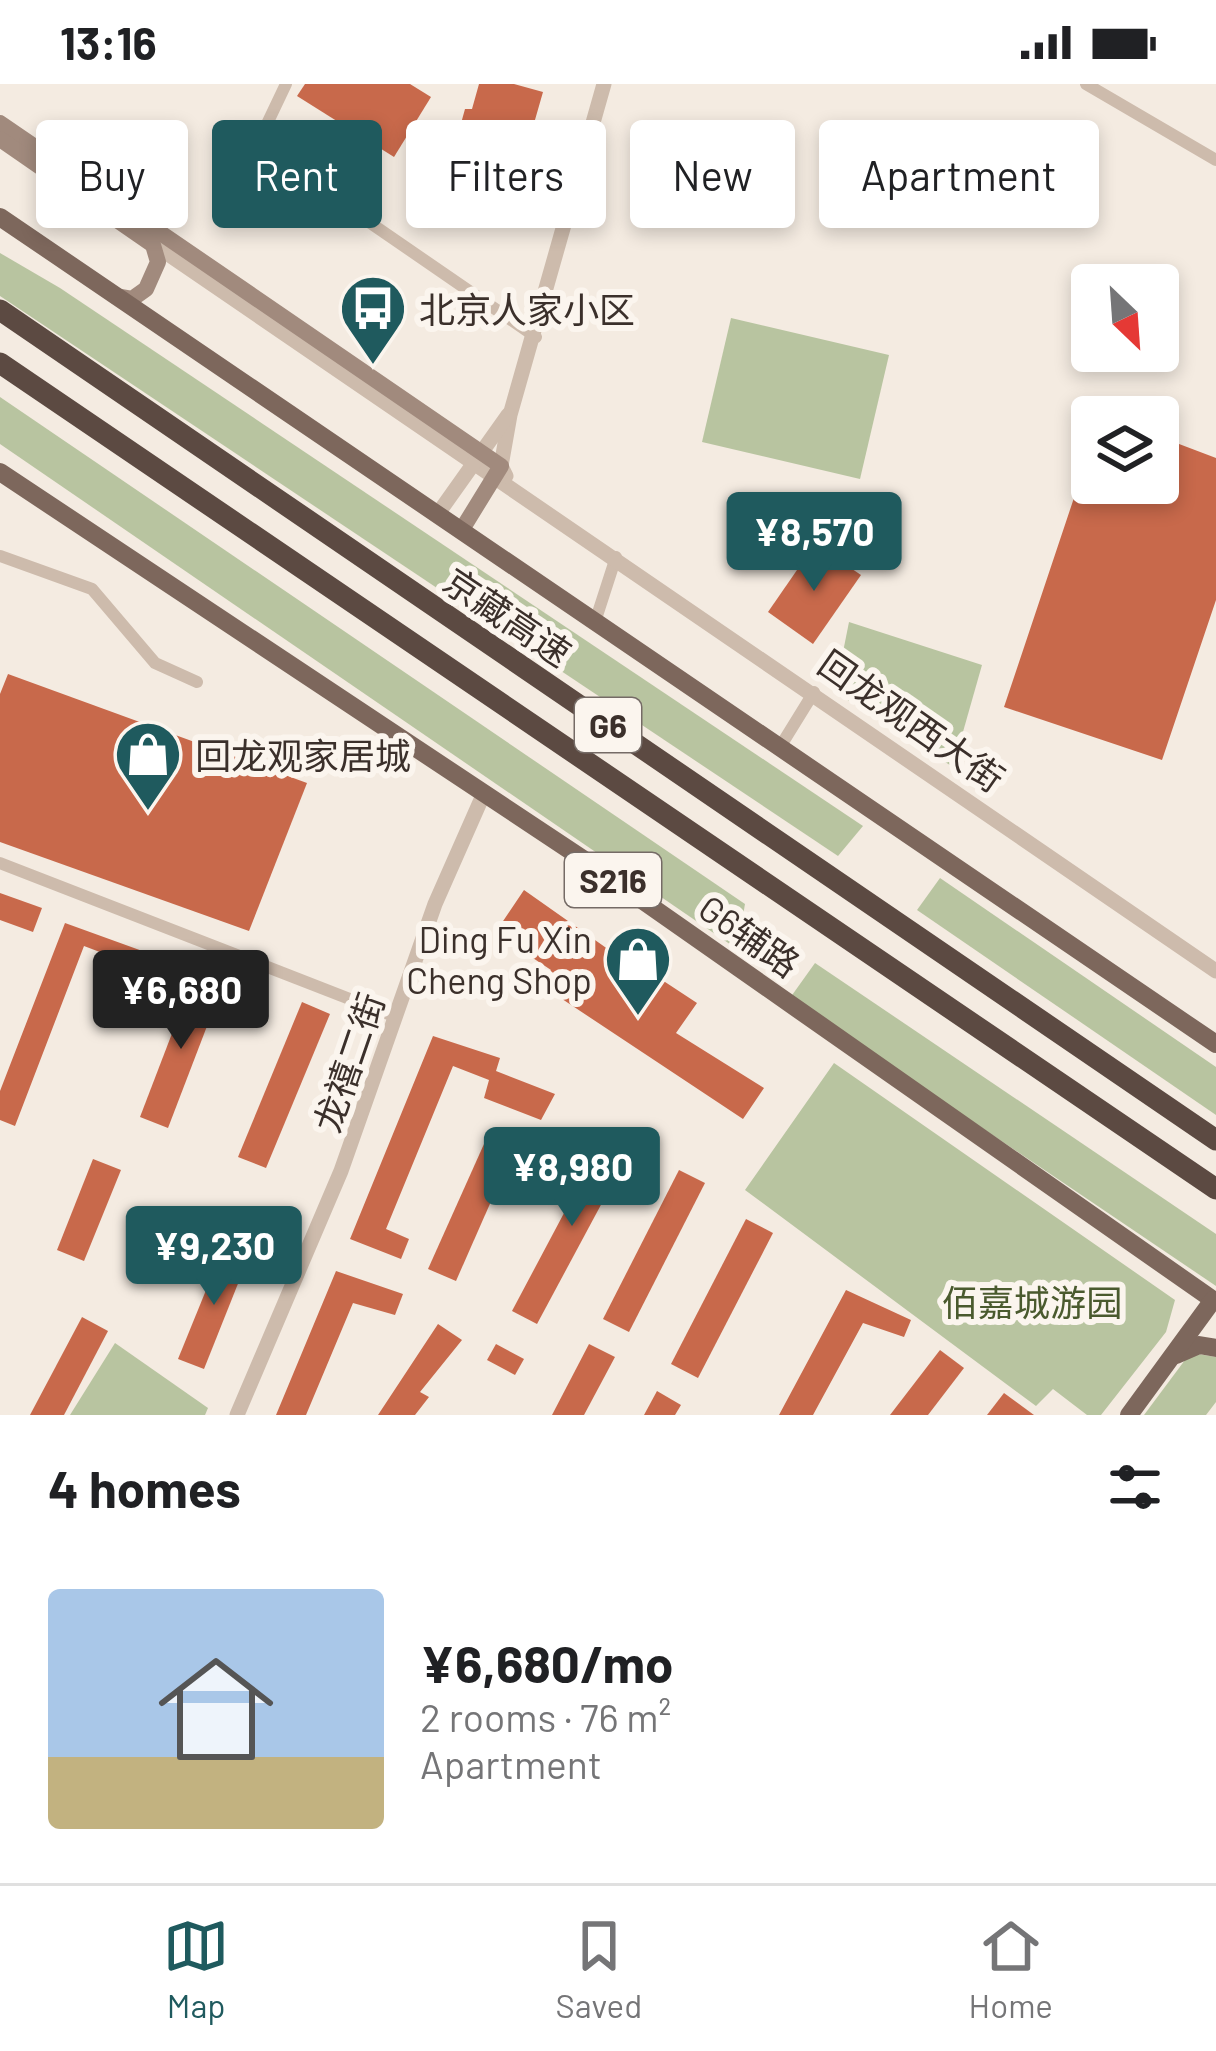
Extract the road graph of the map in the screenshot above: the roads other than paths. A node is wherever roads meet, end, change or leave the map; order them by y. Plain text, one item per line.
1 (286, 84) edge
2 (604, 84) edge
3 (1086, 84) edge
4 (0, 123) edge
5 (0, 139) edge
6 (1216, 160) edge
7 (0, 217) edge
8 (148, 241) junction
9 (114, 295) junction
10 (0, 310) edge
11 (536, 337) junction
12 (0, 363) edge
13 (512, 407) junction
14 (475, 456) junction
15 (0, 472) edge
16 (502, 476) junction
17 (437, 515) junction
18 (460, 531) junction
19 (0, 556) edge
20 (616, 557) junction
21 (595, 622) junction
22 (197, 682) dead end
23 (814, 692) junction
24 (780, 747) junction
25 (484, 793) junction
26 (0, 863) edge
27 (1216, 971) edge
28 (396, 1017) junction
29 (1216, 1044) edge
30 (1216, 1140) edge
31 (1216, 1189) edge
32 (1215, 1301) edge
33 (1216, 1348) edge
34 (1165, 1366) junction
35 (237, 1415) edge
36 (1129, 1415) edge

1 - 11 street
2 - 11 street
3 - 6 street
4 - 14 main road, 回龙观西大街
5 - 8 main road, 回龙观西大街
7 - 9 main road
8 - 9 main road
8 - 14 street, 回龙观西大街
9 - 17 main road
10 - 30 highway, 京藏高速 / G6
11 - 13 street
12 - 31 highway, G6
13 - 14 street
13 - 16 street
14 - 16 main road, 回龙观西大街
14 - 17 street
15 - 25 main road, G6辅路 / S216
16 - 18 main road
16 - 20 street, 回龙观西大街
17 - 18 main road
18 - 21 main road
19 - 22 street
20 - 21 street
20 - 23 street, 回龙观西大街
21 - 24 main road
23 - 24 street
23 - 27 street, 回龙观西大街
24 - 29 main road
25 - 28 street, 龙禧二街
25 - 32 main road, G6辅路 / S216
26 - 28 street
28 - 35 street, 龙禧二街
32 - 34 main road
33 - 34 main road
34 - 36 main road

